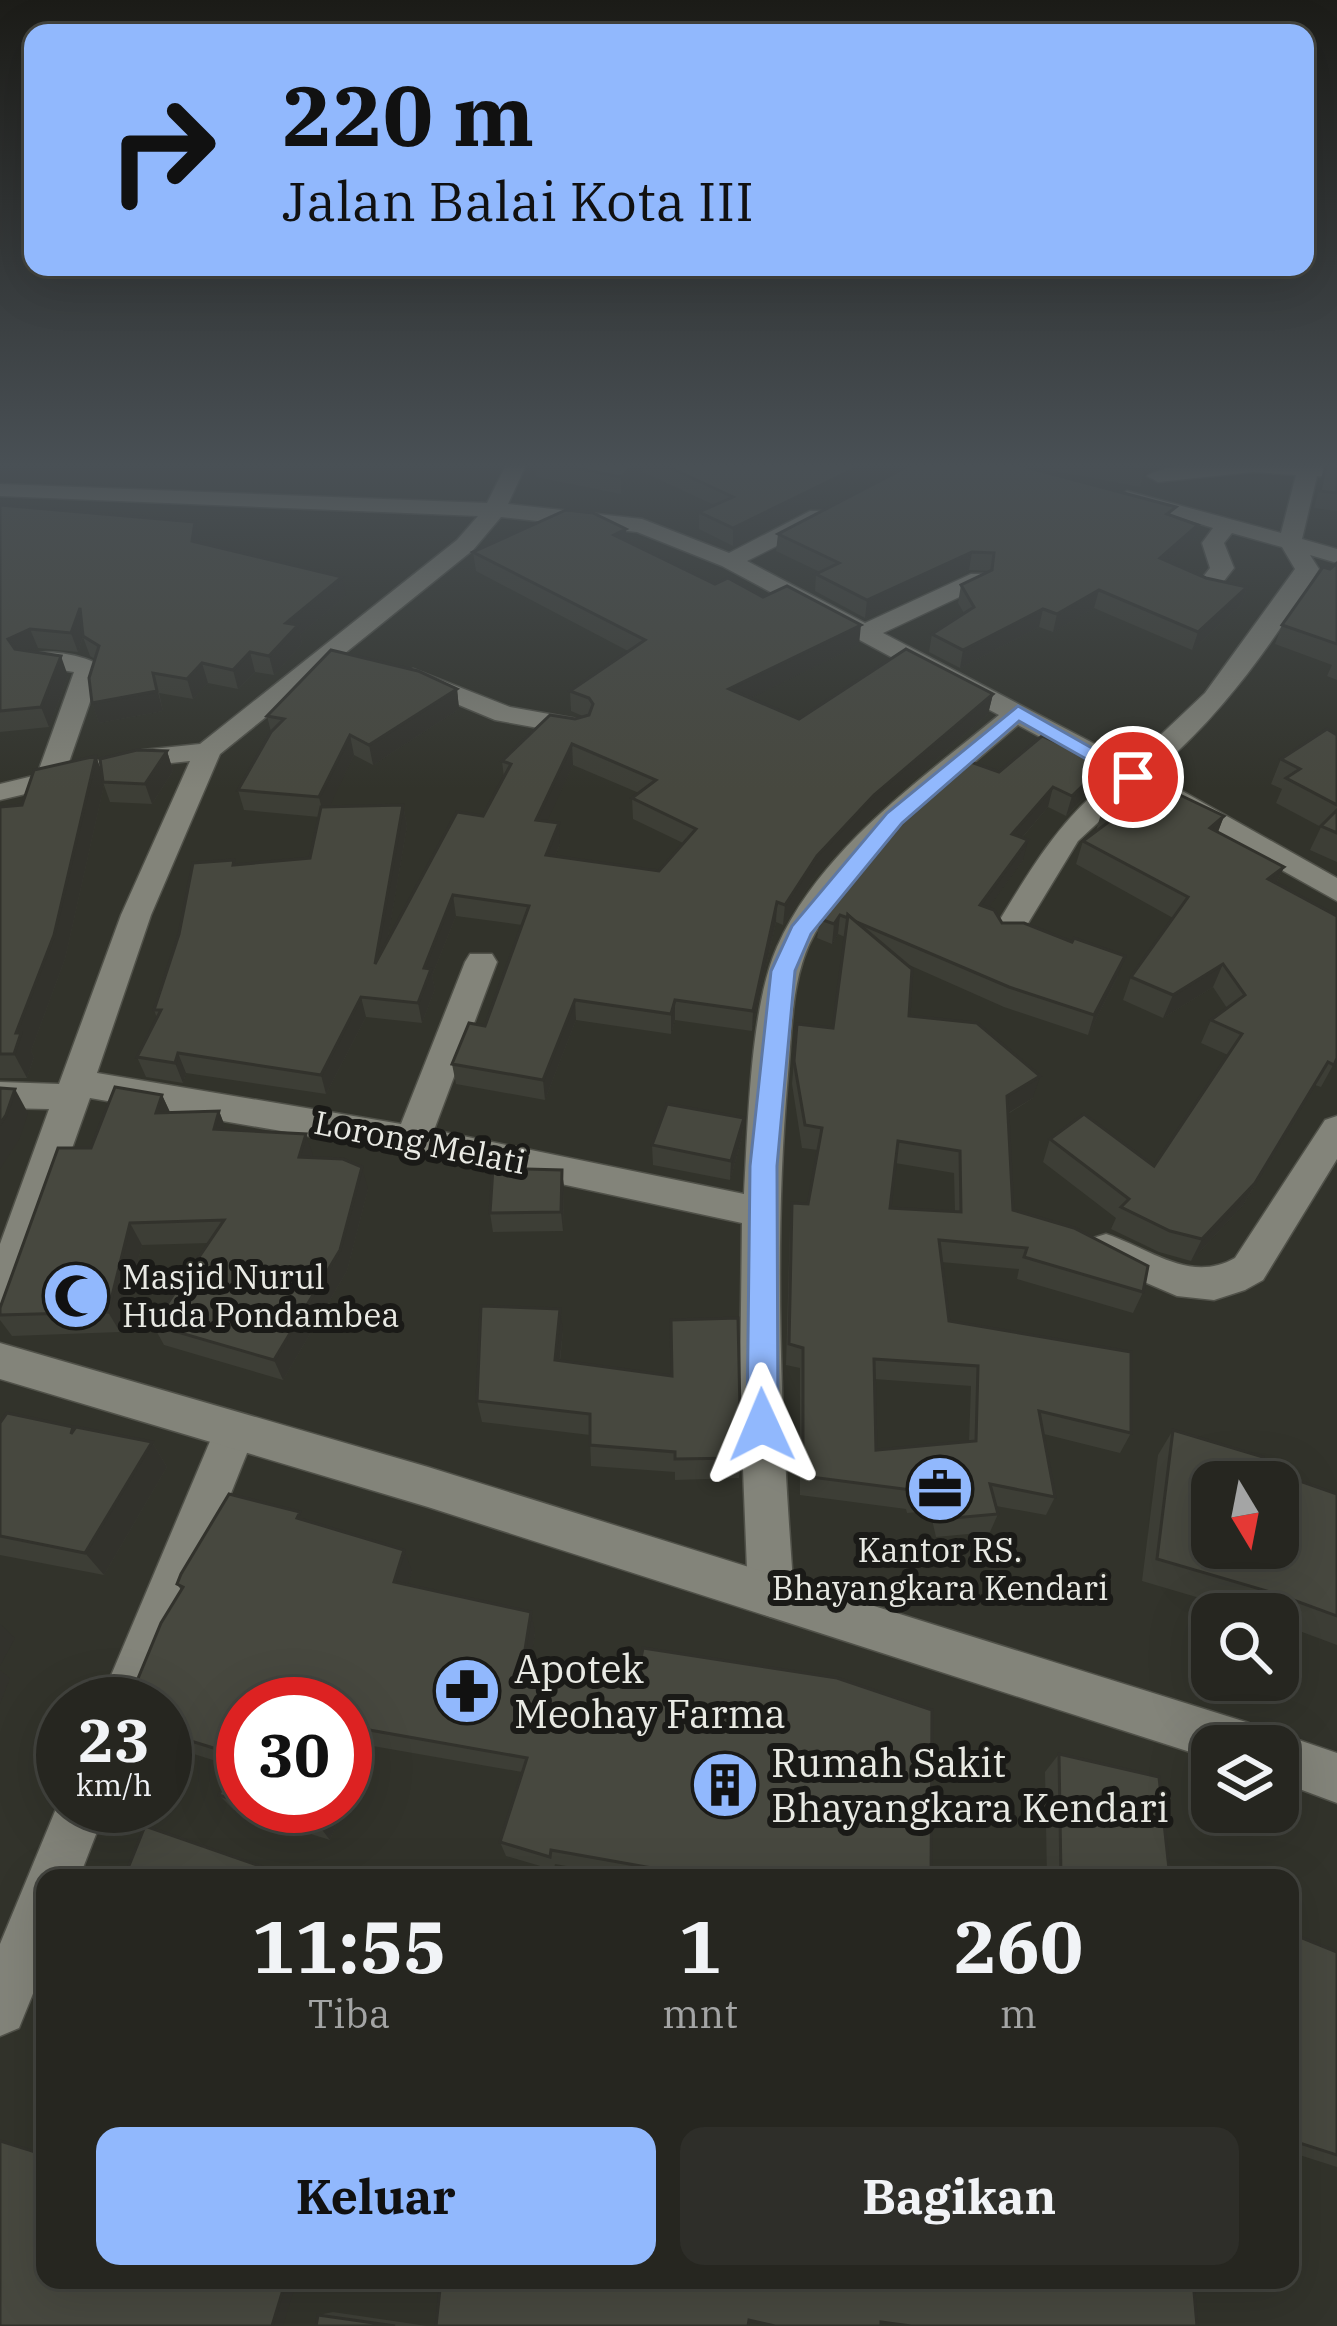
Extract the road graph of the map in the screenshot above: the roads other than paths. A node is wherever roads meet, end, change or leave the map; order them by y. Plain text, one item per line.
1 (432, 572) edge
2 (750, 572) edge
3 (1219, 572) edge
4 (1305, 572) edge
5 (979, 579) edge
6 (1208, 586) edge
7 (865, 632) junction
8 (328, 656) junction
9 (33, 659) edge
10 (1018, 712) junction
11 (577, 727) edge
12 (208, 752) junction
13 (1133, 777) junction
14 (49, 778) junction
15 (0, 792) edge
16 (1337, 891) edge
17 (1009, 931) edge
18 (481, 962) dead end
19 (76, 1090) junction
20 (0, 1095) edge
21 (1337, 1129) edge
22 (413, 1140) junction
23 (760, 1212) junction
24 (1082, 1237) edge
25 (0, 1297) edge
26 (0, 1361) edge
27 (233, 1433) junction
28 (771, 1595) junction
29 (134, 1677) edge
30 (1191, 1729) edge
31 (1299, 1764) edge
32 (1337, 1778) edge
33 (71, 1833) edge
34 (57, 1869) edge
35 (36, 1920) edge
36 (0, 2009) edge

1 - 8 street
2 - 7 street
3 - 6 street
4 - 13 street
5 - 7 street
7 - 10 street
8 - 11 street
8 - 12 street
9 - 14 street
10 - 13 street
10 - 23 street
12 - 14 street
12 - 19 street
13 - 16 street
13 - 17 street
14 - 15 street
18 - 22 street
19 - 20 street, Lorong Melati
19 - 22 street, Lorong Melati
19 - 25 street
21 - 24 street
22 - 23 street, Lorong Melati
23 - 28 street
26 - 27 street
27 - 28 street
27 - 29 street
28 - 30 street
31 - 32 street
33 - 34 street
35 - 36 street

